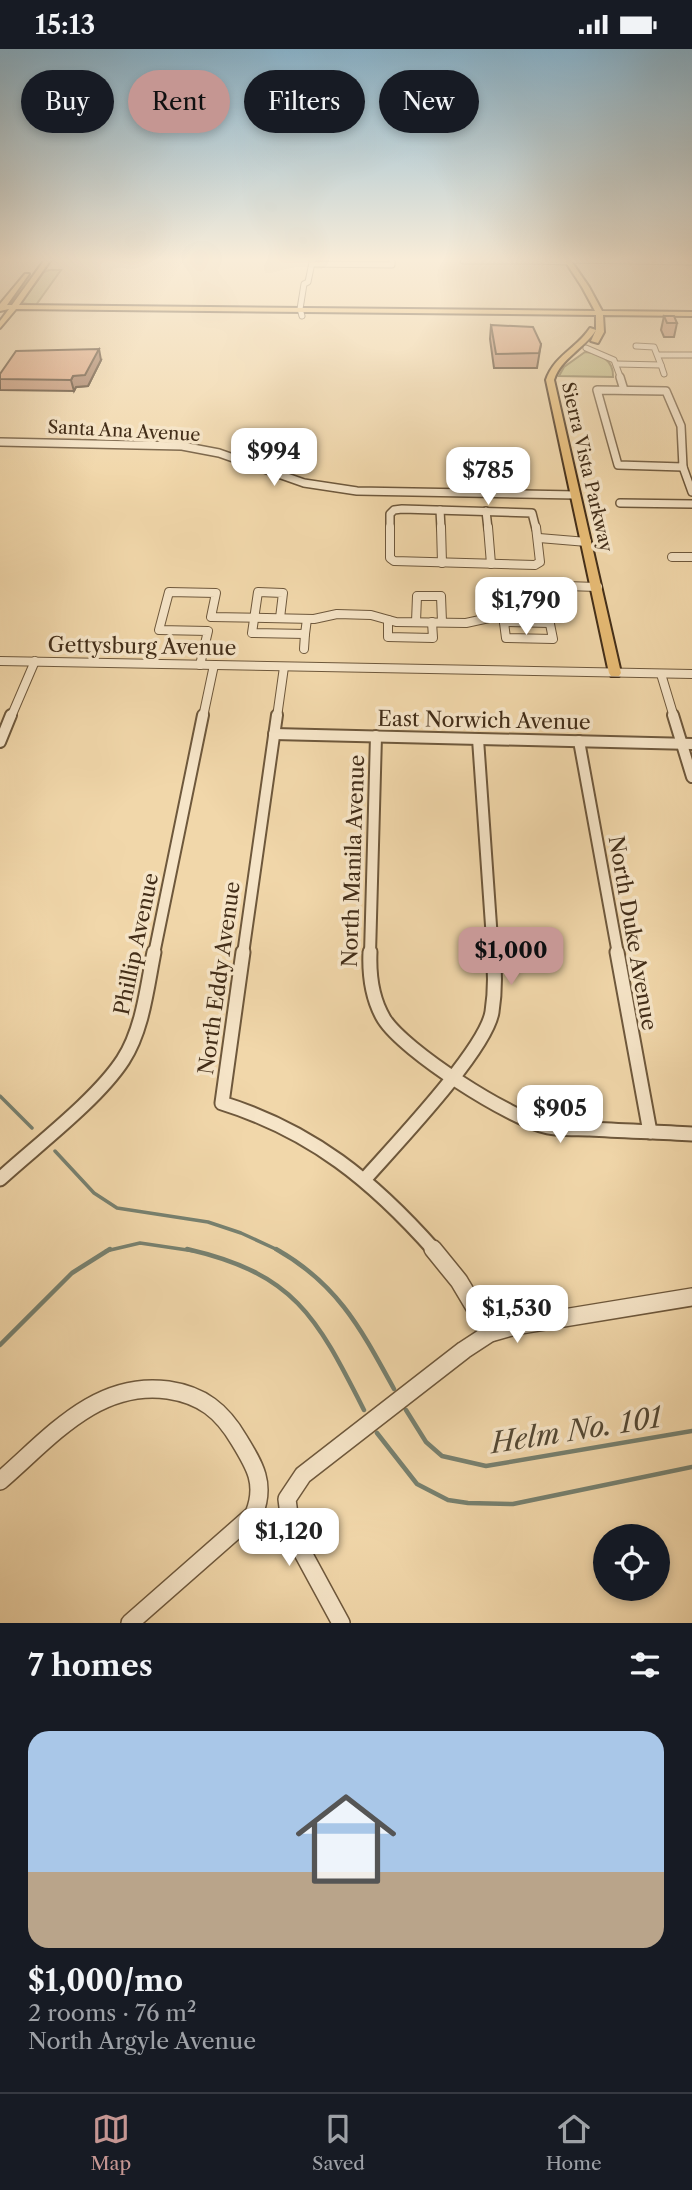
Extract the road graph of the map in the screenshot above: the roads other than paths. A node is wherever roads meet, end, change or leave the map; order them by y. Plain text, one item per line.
1 (592, 331) edge
2 (593, 331) edge
3 (600, 331) edge
4 (636, 346) dead end
5 (586, 348) junction
6 (658, 355) junction
7 (692, 355) edge
8 (566, 357) junction
9 (618, 364) junction
10 (662, 365) junction
11 (664, 374) dead end
12 (624, 390) junction
13 (682, 433) junction
14 (692, 433) edge
15 (0, 436) edge
16 (0, 442) edge
17 (684, 467) junction
18 (576, 492) junction
19 (692, 492) edge
20 (400, 495) junction
21 (620, 503) dead end
22 (692, 504) edge
23 (401, 509) junction
24 (440, 510) junction
25 (486, 511) junction
26 (539, 538) junction
27 (587, 540) junction
28 (672, 557) dead end
29 (692, 557) edge
30 (442, 563) junction
31 (491, 564) junction
32 (598, 587) junction
33 (503, 615) junction
34 (211, 617) junction
35 (254, 618) junction
36 (280, 618) junction
37 (306, 619) junction
38 (388, 620) junction
39 (416, 622) junction
40 (432, 622) junction
41 (442, 622) junction
42 (550, 623) junction
43 (208, 631) junction
44 (305, 634) junction
45 (304, 649) dead end
46 (0, 661) edge
47 (35, 661) junction
48 (200, 665) junction
49 (215, 665) junction
50 (284, 667) junction
51 (614, 673) junction
52 (661, 674) junction
53 (692, 674) edge
54 (274, 734) junction
55 (376, 736) junction
56 (478, 739) junction
57 (579, 741) junction
58 (0, 742) edge
59 (687, 744) edge
60 (692, 777) edge
61 (453, 1076) junction
62 (650, 1132) junction
63 (692, 1134) edge
64 (0, 1179) edge
65 (364, 1180) junction
66 (692, 1297) edge
67 (491, 1333) junction
68 (0, 1481) edge
69 (130, 1623) edge
70 (341, 1623) edge

1 - 8 main road, Sierra Vista Parkway
2 - 5 main road
3 - 5 main road
4 - 6 street
5 - 8 main road, Sierra Vista Parkway
5 - 9 street
6 - 7 street
6 - 10 street
8 - 18 main road, Sierra Vista Parkway
9 - 10 street
9 - 12 street
10 - 11 street
12 - 13 street
12 - 17 street
13 - 14 street
13 - 17 street
15 - 18 street, Santa Ana Avenue
16 - 20 street, Santa Ana Avenue
17 - 19 street
18 - 20 street, Santa Ana Avenue
18 - 27 main road, Sierra Vista Parkway
20 - 23 street
21 - 22 street
23 - 24 street
23 - 30 street
24 - 25 street
24 - 30 street
25 - 26 street
25 - 31 street
26 - 27 street
26 - 31 street
27 - 32 main road, Sierra Vista Parkway
28 - 29 street
30 - 31 street
32 - 33 street
32 - 51 main road, Sierra Vista Parkway
33 - 41 street
33 - 42 street
33 - 42 street
33 - 42 street
34 - 35 street
34 - 43 street
34 - 43 street
35 - 36 street
35 - 36 street
35 - 44 street
36 - 37 street
37 - 38 street
37 - 44 street
38 - 39 street
38 - 40 street
39 - 40 street
39 - 41 street
40 - 41 street
43 - 48 street
44 - 45 street
46 - 47 street, Gettysburg Avenue
47 - 48 street, Gettysburg Avenue
47 - 58 street
48 - 49 street, Gettysburg Avenue
49 - 50 street, Gettysburg Avenue
49 - 64 street, Phillip Avenue
50 - 51 street, Gettysburg Avenue
50 - 54 street, North Eddy Avenue
51 - 52 street, Gettysburg Avenue
52 - 53 street
52 - 59 street
54 - 55 street, East Norwich Avenue
54 - 65 street, North Eddy Avenue
55 - 56 street, East Norwich Avenue
55 - 61 street, North Manila Avenue
56 - 57 street, East Norwich Avenue
56 - 61 street
57 - 59 street, East Norwich Avenue
57 - 62 street, North Duke Avenue
59 - 60 street
61 - 62 street, North Manila Avenue
61 - 65 street
62 - 63 street, North Manila Avenue
65 - 67 street, North Eddy Avenue
66 - 67 street
67 - 70 street
68 - 69 street

